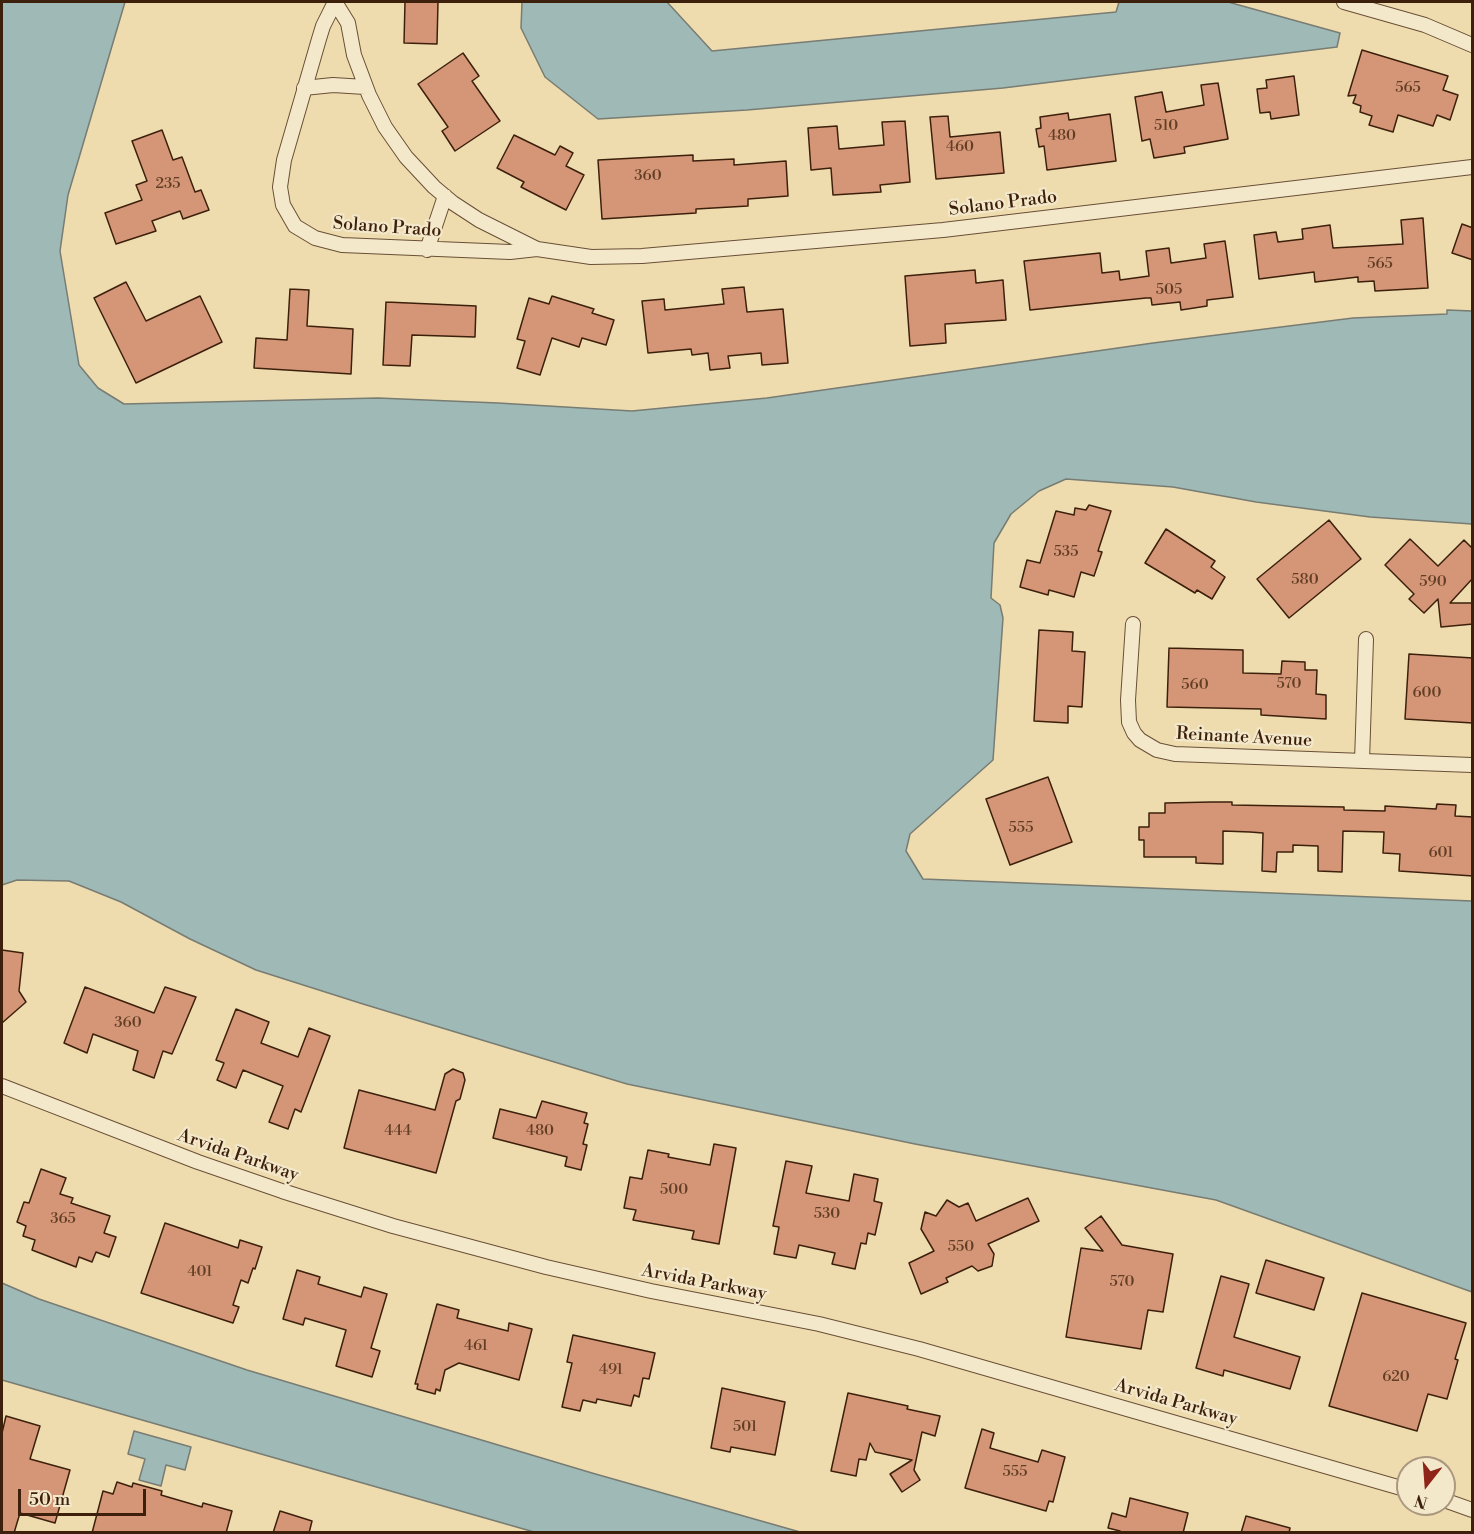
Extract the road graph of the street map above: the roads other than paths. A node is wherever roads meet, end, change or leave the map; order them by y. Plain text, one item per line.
1 (335, 2) edge
2 (1344, 2) edge
3 (1473, 45) edge
4 (365, 87) junction
5 (304, 88) junction
6 (1473, 167) edge
7 (445, 196) junction
8 (537, 249) junction
9 (427, 250) junction
10 (1133, 624) dead end
11 (1366, 639) dead end
12 (1362, 761) junction
13 (1473, 765) edge
14 (2, 1086) edge
15 (1396, 1487) edge
16 (1456, 1504) edge
17 (1473, 1510) edge

1 - 4 street, Solano Prado
1 - 5 street, Solano Prado
2 - 3 street
4 - 5 street
4 - 7 street, Solano Prado
5 - 9 street, Solano Prado
6 - 8 street, Solano Prado
7 - 8 street, Solano Prado
7 - 9 street
8 - 9 street, Solano Prado
10 - 12 street, Reinante Avenue
11 - 12 street
12 - 13 street, Reinante Avenue
14 - 15 street, Arvida Parkway
16 - 17 street

